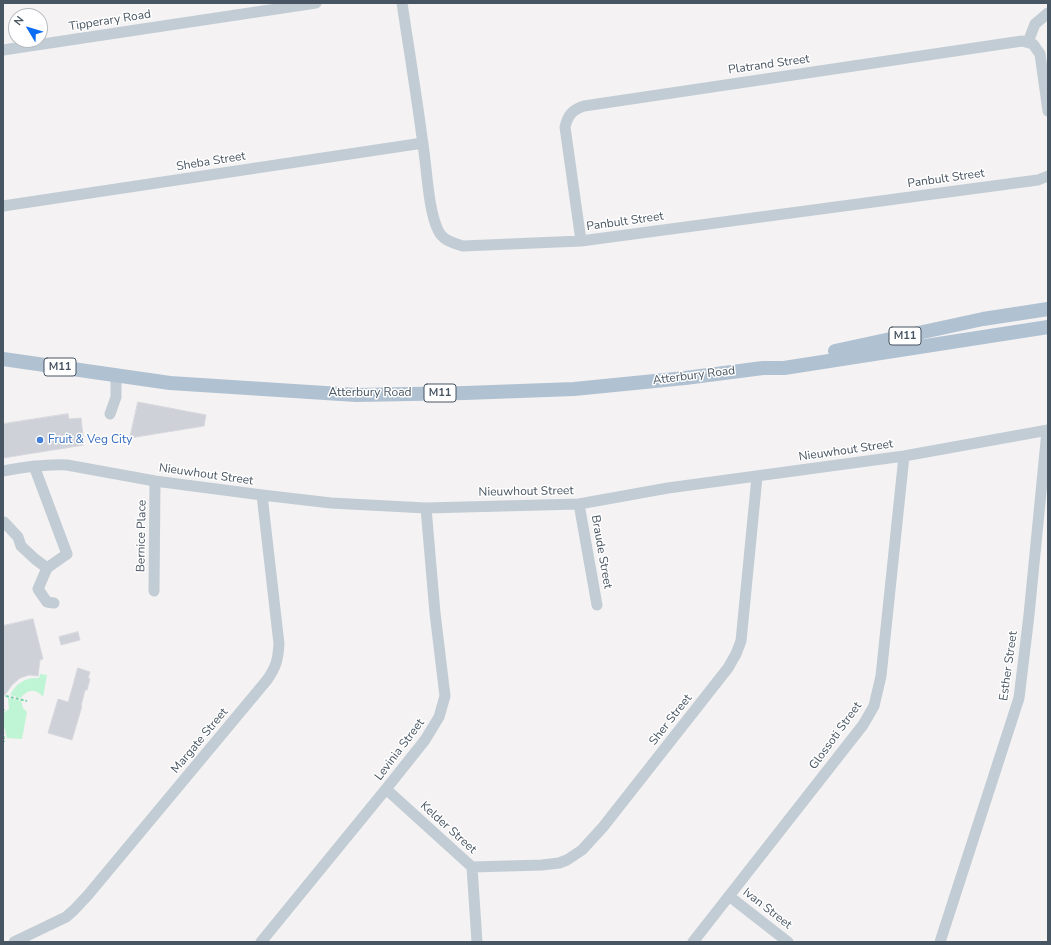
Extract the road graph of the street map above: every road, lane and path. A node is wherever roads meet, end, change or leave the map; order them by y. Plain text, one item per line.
1 (316, 3) edge
2 (402, 3) edge
3 (297, 4) edge
4 (1048, 13) edge
5 (1028, 42) junction
6 (3, 50) edge
7 (1045, 68) edge
8 (1048, 111) edge
9 (423, 143) junction
10 (1048, 176) edge
11 (3, 206) edge
12 (581, 241) junction
13 (1048, 309) edge
14 (1048, 327) edge
15 (3, 358) edge
16 (762, 368) junction
17 (116, 376) junction
18 (110, 414) dead end
19 (1047, 430) edge
20 (904, 456) junction
21 (34, 466) junction
22 (3, 471) edge
23 (756, 477) junction
24 (156, 481) junction
25 (262, 496) junction
26 (579, 504) junction
27 (426, 508) junction
28 (4, 522) edge
29 (47, 568) junction
30 (154, 591) dead end
31 (54, 603) dead end
32 (597, 605) dead end
33 (6, 696) dead end
34 (27, 701) dead end
35 (3, 730) edge
36 (4, 742) edge
37 (386, 789) junction
38 (472, 867) junction
39 (729, 896) junction
40 (14, 942) edge
41 (261, 942) edge
42 (477, 942) edge
43 (692, 942) edge
44 (788, 942) edge
45 (940, 942) edge

1 - 3 street, Tipperary Road
2 - 9 street, Panbult Street
3 - 6 street, Tipperary Road
4 - 5 street
5 - 7 street
5 - 12 street, Platrand Street
7 - 8 street
9 - 11 street, Sheba Street
9 - 12 street, Panbult Street
10 - 12 street, Panbult Street
13 - 16 main road, Atterbury Road / M11
14 - 16 main road, Atterbury Road / M11
15 - 17 main road, Atterbury Road / M11
16 - 17 main road, Atterbury Road / M11
17 - 18 street
19 - 20 street, Nieuwhout Street
19 - 45 street, Esther Street
20 - 23 street, Nieuwhout Street
20 - 39 street, Glossoti Street
21 - 22 street, Nieuwhout Street
21 - 24 street, Nieuwhout Street
21 - 29 street
23 - 26 street, Nieuwhout Street
23 - 38 street, Sher Street
24 - 25 street, Nieuwhout Street
24 - 30 street, Bernice Place
25 - 27 street, Nieuwhout Street
25 - 40 street, Margate Street
26 - 27 street, Nieuwhout Street
26 - 32 street, Braude Street
27 - 37 street, Levinia Street
28 - 29 street
29 - 31 street
33 - 34 path
35 - 36 path
37 - 38 street, Kelder Street
37 - 41 street, Levinia Street
38 - 42 street, Kelder Street
39 - 43 street, Glossoti Street
39 - 44 street, Ivan Street

